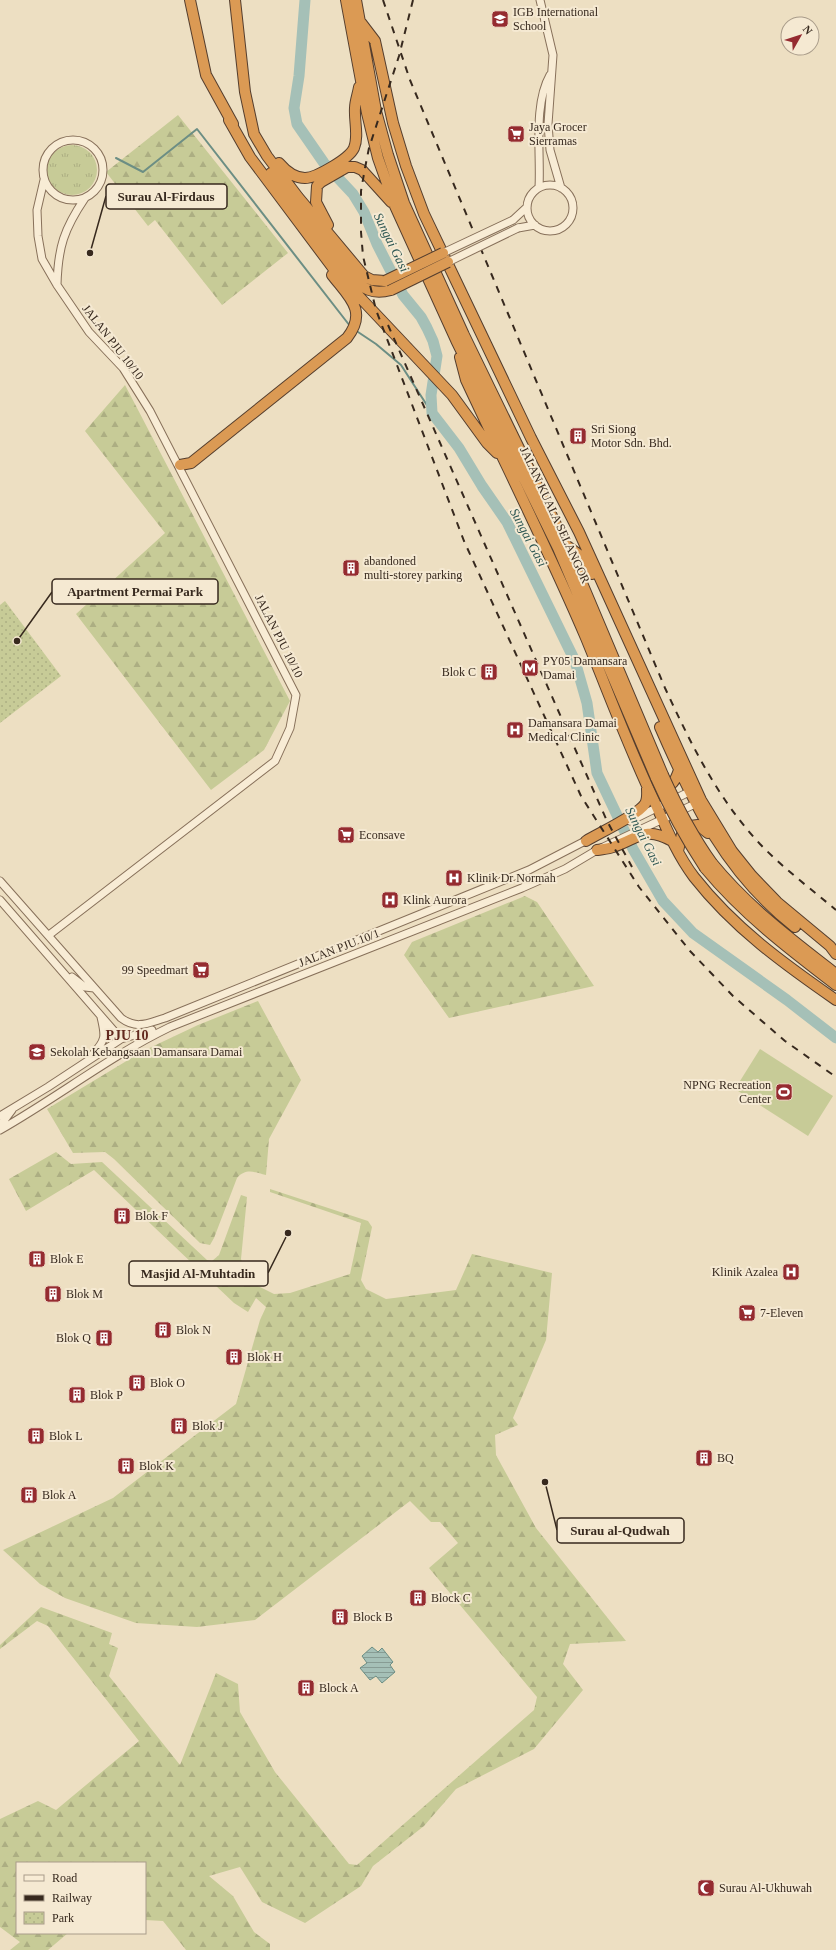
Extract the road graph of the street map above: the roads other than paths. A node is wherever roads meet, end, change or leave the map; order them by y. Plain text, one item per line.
1 (190, 0) edge
2 (235, 0) edge
3 (346, 0) edge
4 (356, 0) edge
5 (540, 0) edge
6 (359, 20) junction
7 (551, 74) junction
8 (360, 83) junction
9 (229, 120) junction
10 (254, 134) junction
11 (345, 163) junction
12 (318, 179) junction
13 (44, 180) junction
14 (539, 187) junction
15 (561, 188) junction
16 (85, 198) junction
17 (396, 206) junction
18 (527, 207) junction
19 (535, 225) junction
20 (308, 233) junction
21 (343, 250) junction
22 (446, 258) junction
23 (57, 285) junction
24 (456, 340) junction
25 (502, 459) junction
26 (180, 465) junction
27 (566, 545) junction
28 (679, 770) junction
29 (660, 776) junction
30 (646, 785) junction
31 (689, 792) junction
32 (695, 804) junction
33 (657, 808) junction
34 (639, 814) junction
35 (662, 819) junction
36 (647, 830) junction
37 (715, 839) junction
38 (586, 841) junction
39 (672, 841) junction
40 (595, 851) junction
41 (678, 851) junction
42 (709, 865) junction
43 (0, 881) edge
44 (0, 900) edge
45 (49, 935) junction
46 (836, 954) edge
47 (836, 959) edge
48 (63, 971) junction
49 (836, 974) edge
50 (836, 985) edge
51 (94, 988) junction
52 (834, 999) edge
53 (100, 1014) junction
54 (170, 1027) junction
55 (121, 1039) junction
56 (121, 1052) junction
57 (87, 1062) junction
58 (15, 1107) junction
59 (0, 1116) edge
60 (0, 1126) edge
61 (0, 1130) edge

1 - 9 highway
2 - 10 highway
3 - 8 highway, JALAN KUALA SELANGOR
4 - 6 highway, JALAN KUALA SELANGOR
5 - 7 street
6 - 22 highway
6 - 27 highway, JALAN KUALA SELANGOR
7 - 14 street
7 - 15 street
8 - 11 highway
8 - 17 highway, JALAN KUALA SELANGOR
9 - 20 highway
9 - 22 highway, bridge
10 - 12 highway
10 - 21 highway
11 - 12 highway
11 - 17 highway
12 - 21 highway
13 - 16 street
13 - 16 street
13 - 23 street, JALAN PJU 10/10
14 - 15 street
14 - 18 street
15 - 19 street
16 - 23 street
17 - 24 highway, JALAN KUALA SELANGOR
18 - 19 street
18 - 22 street, bridge
19 - 22 street, bridge
20 - 25 highway
20 - 26 highway
21 - 22 highway, bridge
22 - 46 highway
23 - 26 street, JALAN PJU 10/10
24 - 25 highway
24 - 29 highway, JALAN KUALA SELANGOR
25 - 30 highway
26 - 45 street, JALAN PJU 10/10
27 - 28 highway
27 - 29 highway, JALAN KUALA SELANGOR
28 - 30 highway
28 - 31 highway
29 - 42 highway, JALAN KUALA SELANGOR, bridge
30 - 33 highway
30 - 34 highway
31 - 32 highway
31 - 33 street
32 - 35 street
32 - 37 highway
33 - 34 street
33 - 35 highway
34 - 38 highway
35 - 36 street
35 - 39 highway
36 - 39 highway
36 - 40 highway
37 - 41 highway
37 - 47 highway
38 - 40 street
38 - 51 street, JALAN PJU 10/1
39 - 41 highway
40 - 54 street, JALAN PJU 10/1
41 - 52 highway
42 - 49 highway, JALAN KUALA SELANGOR
42 - 50 highway, JALAN KUALA SELANGOR
43 - 45 street
44 - 48 street
45 - 51 street
48 - 51 street
48 - 53 street
53 - 55 street
53 - 57 street
54 - 55 street
54 - 56 street, JALAN PJU 10/1
55 - 56 street
55 - 57 street
56 - 61 street, JALAN PJU 10/1
57 - 58 street
58 - 59 street
58 - 60 street

